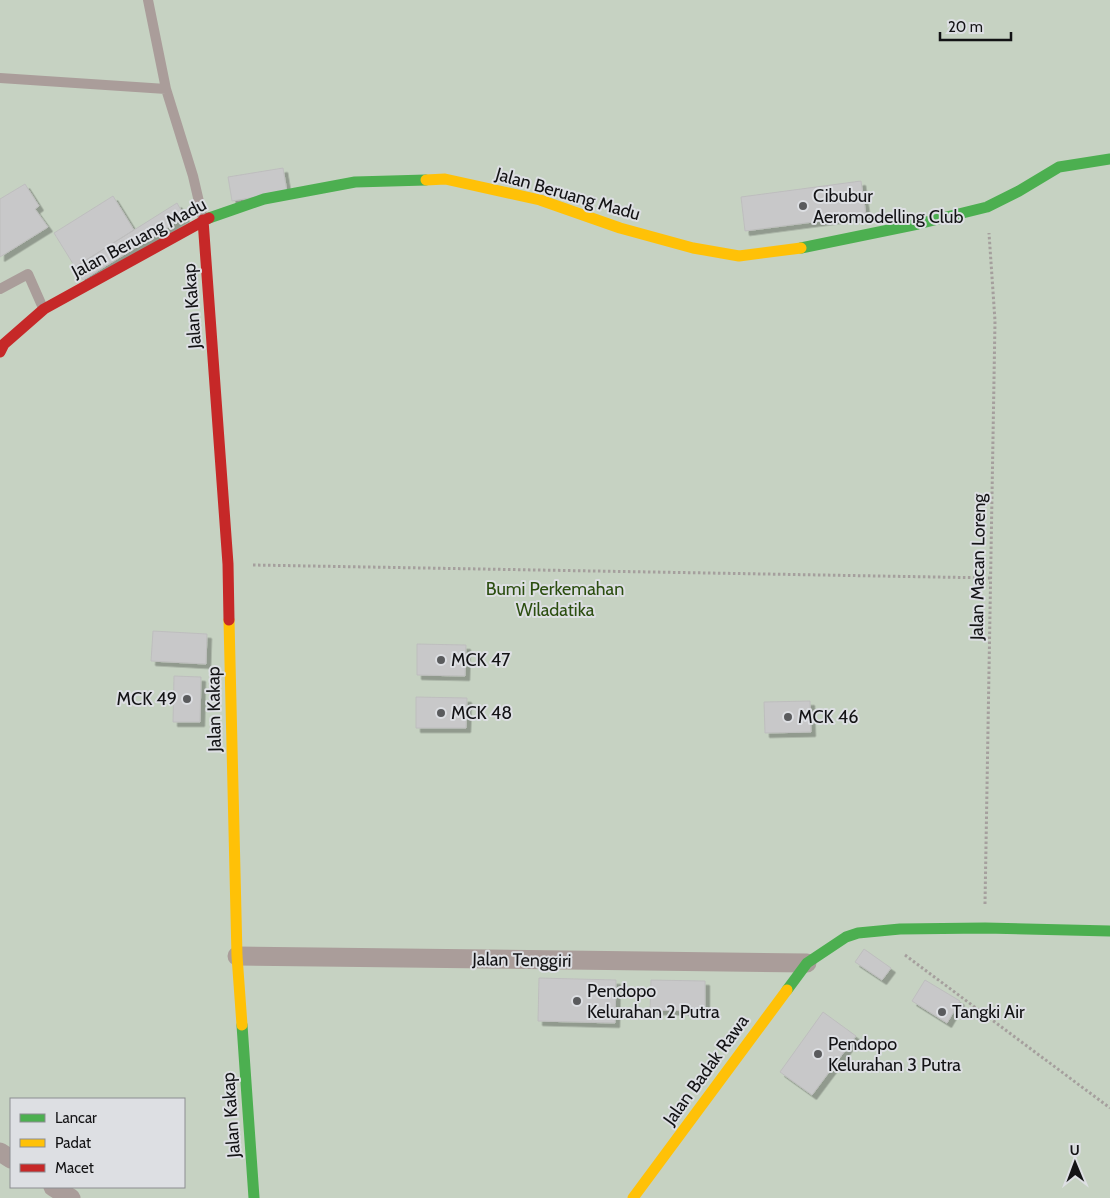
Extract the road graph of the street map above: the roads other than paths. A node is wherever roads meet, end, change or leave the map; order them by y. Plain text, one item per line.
1 (148, 0) edge
2 (0, 78) edge
3 (166, 89) junction
4 (1110, 158) edge
5 (203, 220) junction
6 (0, 289) edge
7 (44, 309) junction
8 (0, 352) edge
9 (1110, 931) edge
10 (237, 956) junction
11 (807, 963) junction
12 (56, 1188) edge
13 (71, 1198) edge
14 (254, 1198) edge
15 (633, 1198) edge

1 - 3 lane
2 - 3 lane
3 - 5 lane
4 - 5 street, Jalan Beruang Madu
5 - 7 street, Jalan Beruang Madu
5 - 10 street, Jalan Kakap
6 - 7 lane
7 - 8 street, Jalan Beruang Madu
9 - 11 street
10 - 11 street, Jalan Tenggiri
10 - 14 street, Jalan Kakap
11 - 15 street, Jalan Badak Rawa
12 - 13 street

